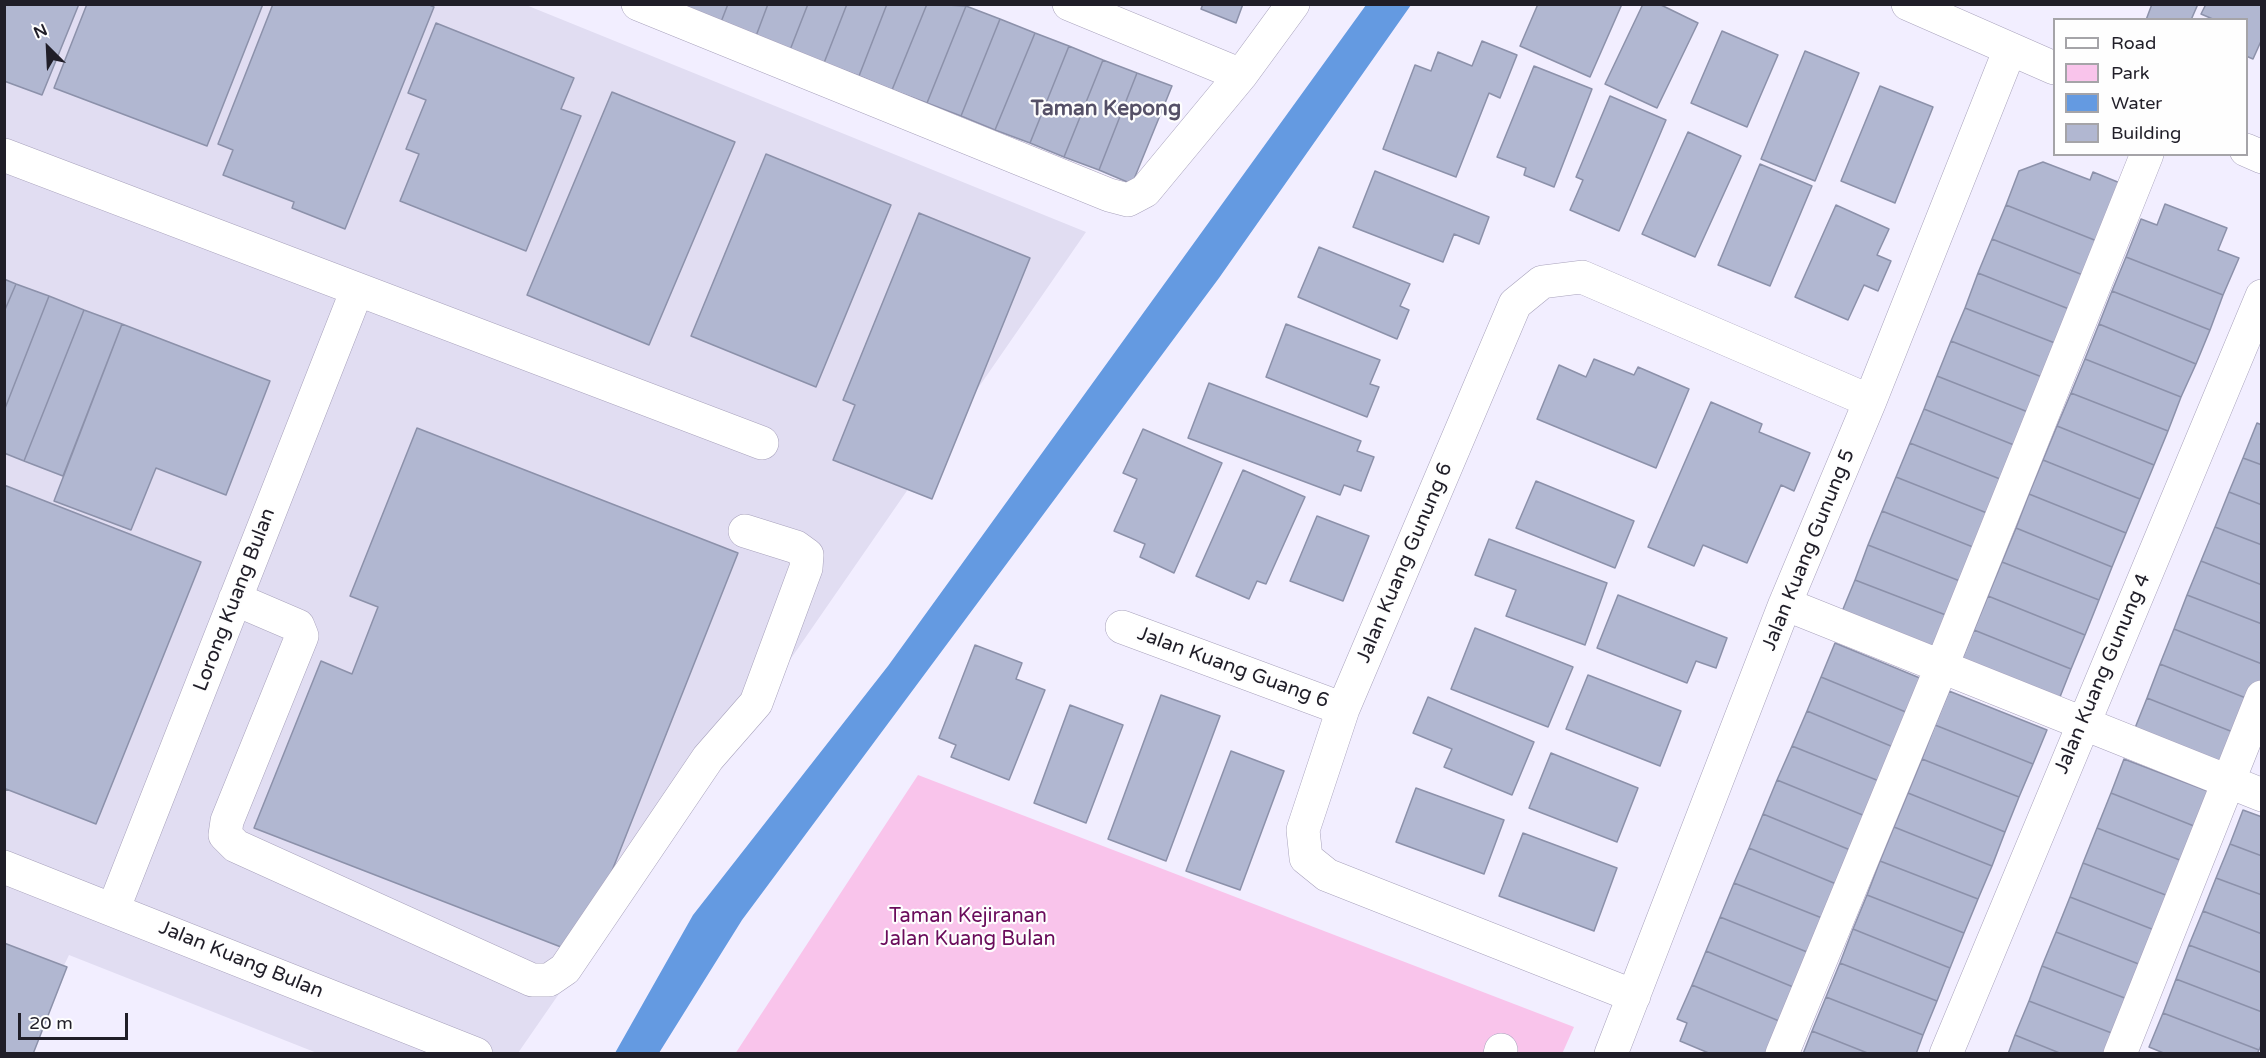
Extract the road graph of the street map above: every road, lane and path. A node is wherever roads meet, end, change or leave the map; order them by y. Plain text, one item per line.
1 (638, 4) edge
2 (1069, 4) edge
3 (1293, 4) edge
4 (1908, 4) edge
5 (2010, 49) junction
6 (2053, 67) edge
7 (1241, 75) junction
8 (2248, 150) edge
9 (4, 155) edge
10 (2146, 156) edge
11 (2262, 157) edge
12 (357, 290) junction
13 (2262, 296) edge
14 (1870, 401) junction
15 (762, 443) dead end
16 (745, 531) dead end
17 (236, 599) junction
18 (1785, 604) junction
19 (1122, 627) dead end
20 (1941, 668) junction
21 (2262, 697) edge
22 (1343, 709) junction
23 (2082, 724) junction
24 (2228, 782) junction
25 (2262, 795) edge
26 (4, 867) edge
27 (113, 910) junction
28 (1634, 996) junction
29 (477, 1053) edge
30 (1611, 1053) edge
31 (1782, 1053) edge
32 (1946, 1053) edge
33 (2120, 1053) edge

1 - 7 street
2 - 7 street
3 - 7 street
4 - 5 street
5 - 6 street
5 - 14 street, Jalan Kuang Gunung 5
8 - 11 street
9 - 12 street
10 - 20 street
12 - 15 street
12 - 17 street, Lorong Kuang Bulan
13 - 23 street, Jalan Kuang Gunung 4
14 - 18 street, Jalan Kuang Gunung 5
14 - 22 street, Jalan Kuang Gunung 6
16 - 17 street
17 - 27 street, Lorong Kuang Bulan
18 - 20 street
18 - 28 street, Jalan Kuang Gunung 5
19 - 22 street, Jalan Kuang Guang 6
20 - 23 street
20 - 31 street
21 - 24 street
22 - 28 street, Jalan Kuang Gunung 6
23 - 24 street
23 - 32 street, Jalan Kuang Gunung 4
24 - 25 street
24 - 33 street
26 - 27 street, Jalan Kuang Bulan
27 - 29 street, Jalan Kuang Bulan
28 - 30 street, Jalan Kuang Gunung 5

